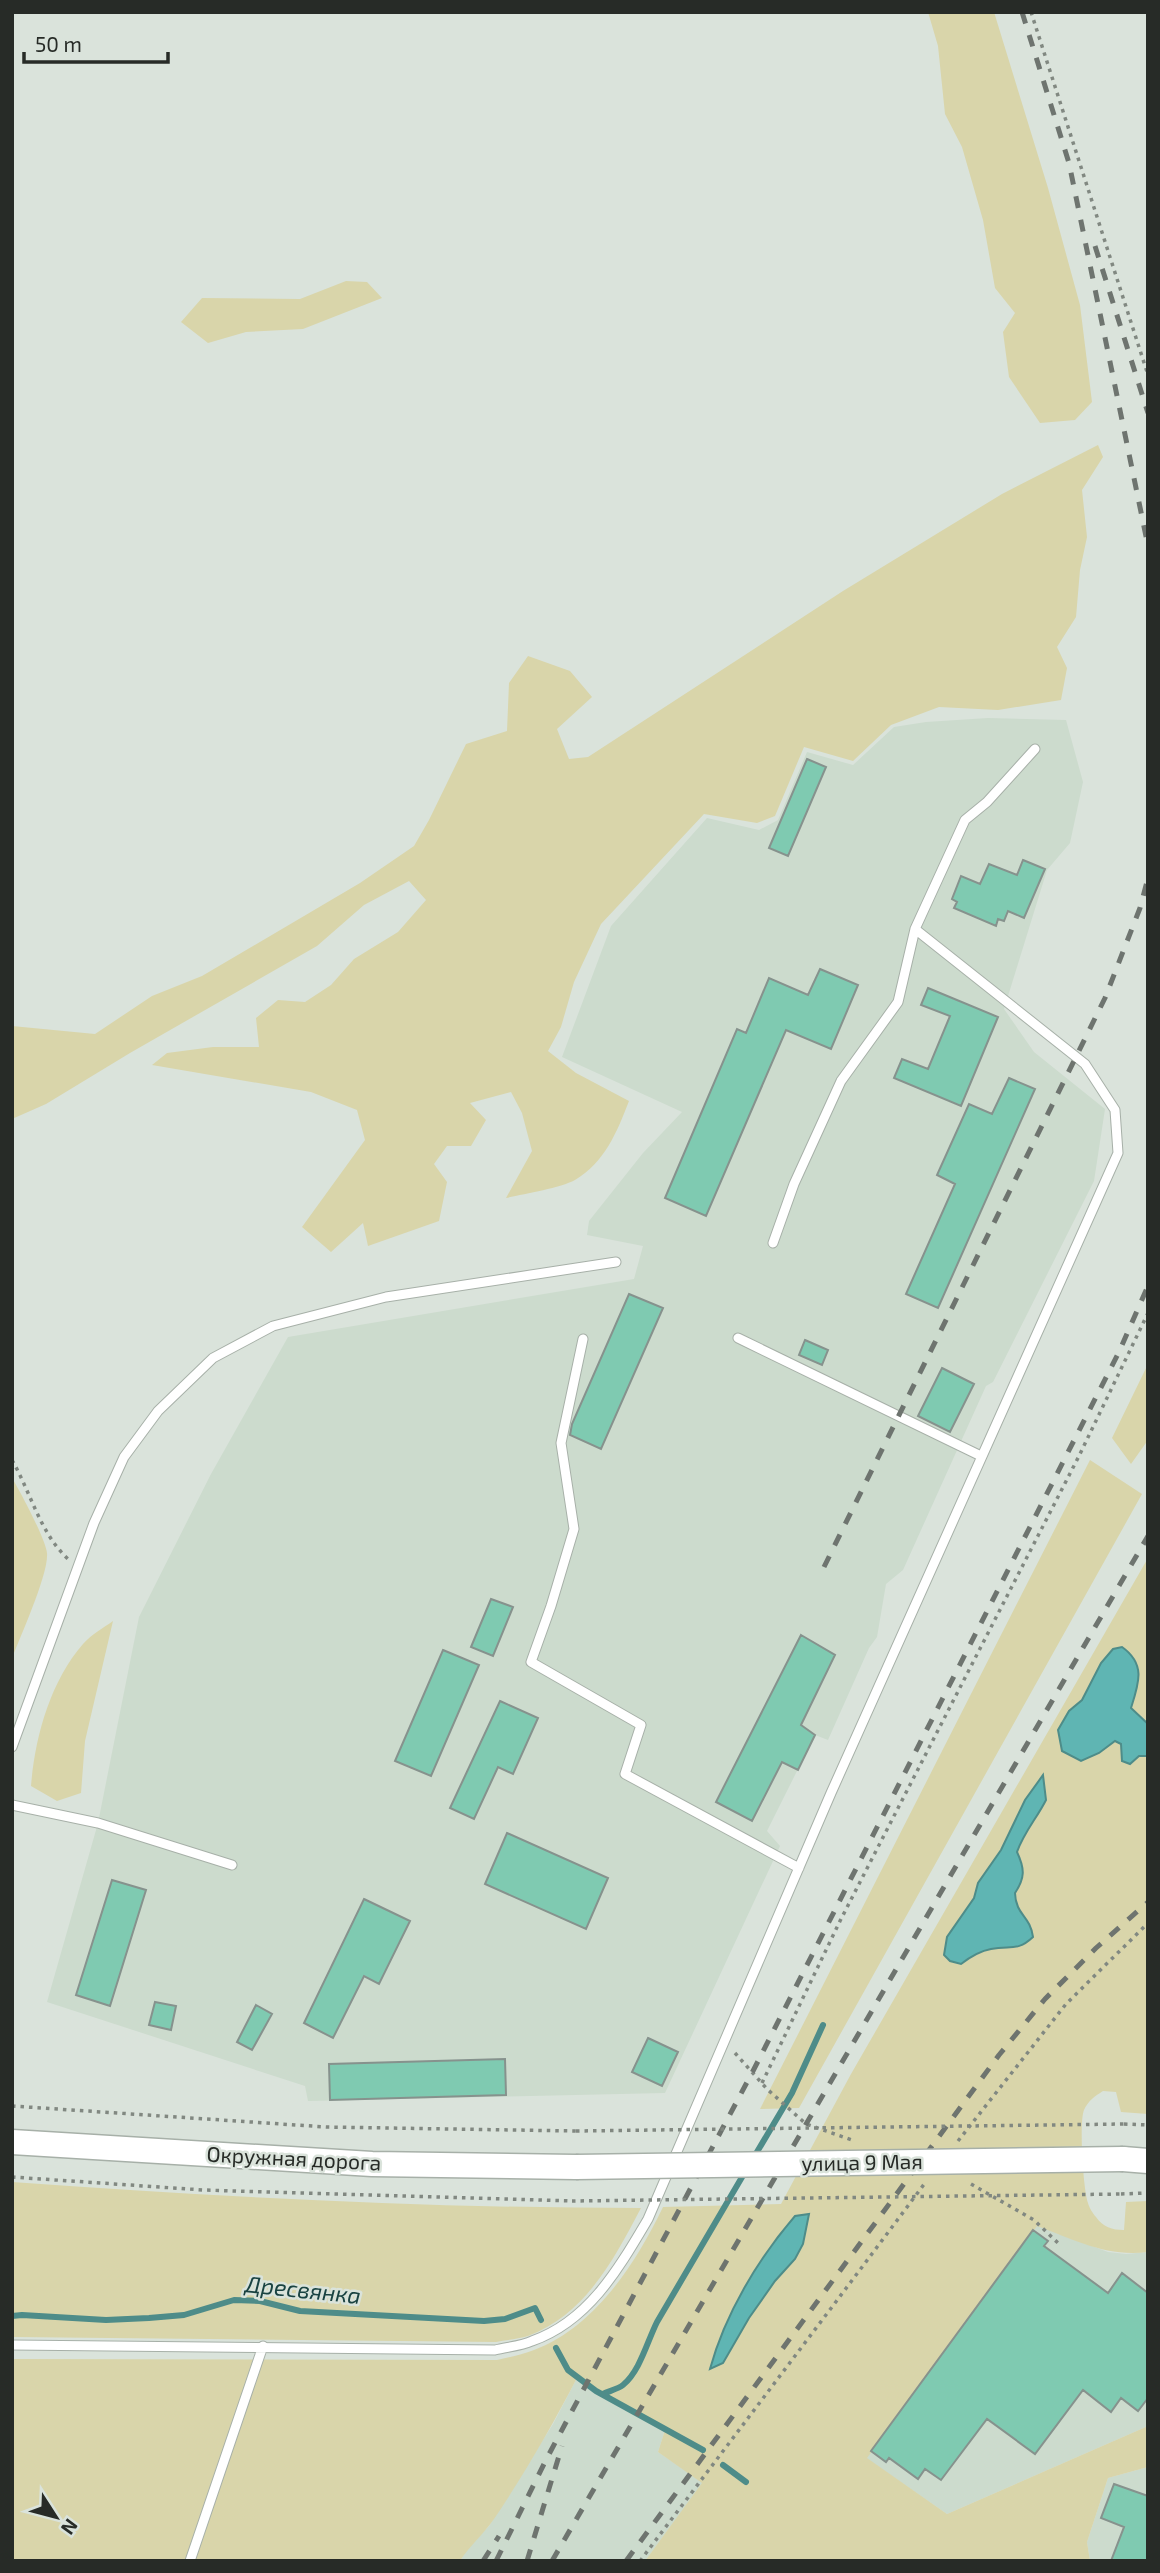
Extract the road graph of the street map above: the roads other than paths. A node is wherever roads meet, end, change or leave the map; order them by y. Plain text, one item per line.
1 (1035, 749) dead end
2 (915, 929) junction
3 (773, 1243) dead end
4 (617, 1262) dead end
5 (738, 1338) dead end
6 (583, 1339) dead end
7 (981, 1456) junction
8 (12, 1747) edge
9 (12, 1805) edge
10 (232, 1865) dead end
11 (799, 1868) junction
12 (12, 2142) edge
13 (1148, 2161) edge
14 (576, 2167) joint
15 (12, 2345) edge
16 (263, 2346) junction
17 (190, 2561) edge

1 - 2 lane
2 - 3 lane
2 - 7 lane
4 - 8 lane
5 - 7 lane
6 - 11 lane
7 - 11 lane
9 - 10 lane
11 - 16 lane
12 - 14 main road, Окружная дорога
13 - 14 main road, улица 9 Мая, bridge
15 - 16 lane
16 - 17 lane

